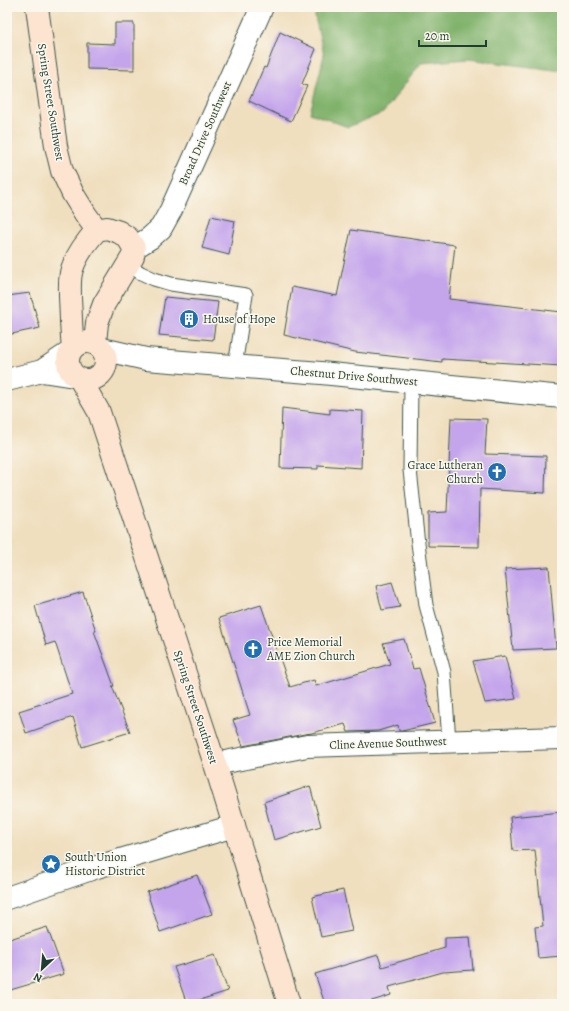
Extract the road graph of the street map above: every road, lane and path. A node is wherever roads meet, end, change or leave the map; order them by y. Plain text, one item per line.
1 (37, 7) edge
2 (262, 7) edge
3 (98, 230) junction
4 (131, 256) junction
5 (71, 350) junction
6 (102, 358) junction
7 (235, 366) junction
8 (42, 371) junction
9 (77, 377) junction
10 (7, 380) edge
11 (411, 382) junction
12 (562, 397) edge
13 (99, 412) junction
14 (562, 738) edge
15 (449, 741) junction
16 (215, 764) junction
17 (234, 826) junction
18 (7, 898) edge
19 (289, 1004) edge

1 - 3 street, Spring Street Southwest
2 - 4 street, Broad Drive Southwest
3 - 4 street
3 - 5 street
4 - 6 street, Broad Drive Southwest
4 - 7 lane
5 - 6 street
5 - 8 street
5 - 9 street
6 - 7 street, Chestnut Drive Southwest
6 - 9 street
6 - 13 street, Spring Street Southwest
7 - 11 street, Chestnut Drive Southwest
8 - 9 street
8 - 10 street
9 - 13 street, Spring Street Southwest
11 - 12 street, Chestnut Drive Southwest
11 - 15 lane
13 - 16 street, Spring Street Southwest
14 - 15 street, Cline Avenue Southwest
15 - 16 street, Cline Avenue Southwest
16 - 17 street, Spring Street Southwest
17 - 18 street
17 - 19 street, Spring Street Southwest

